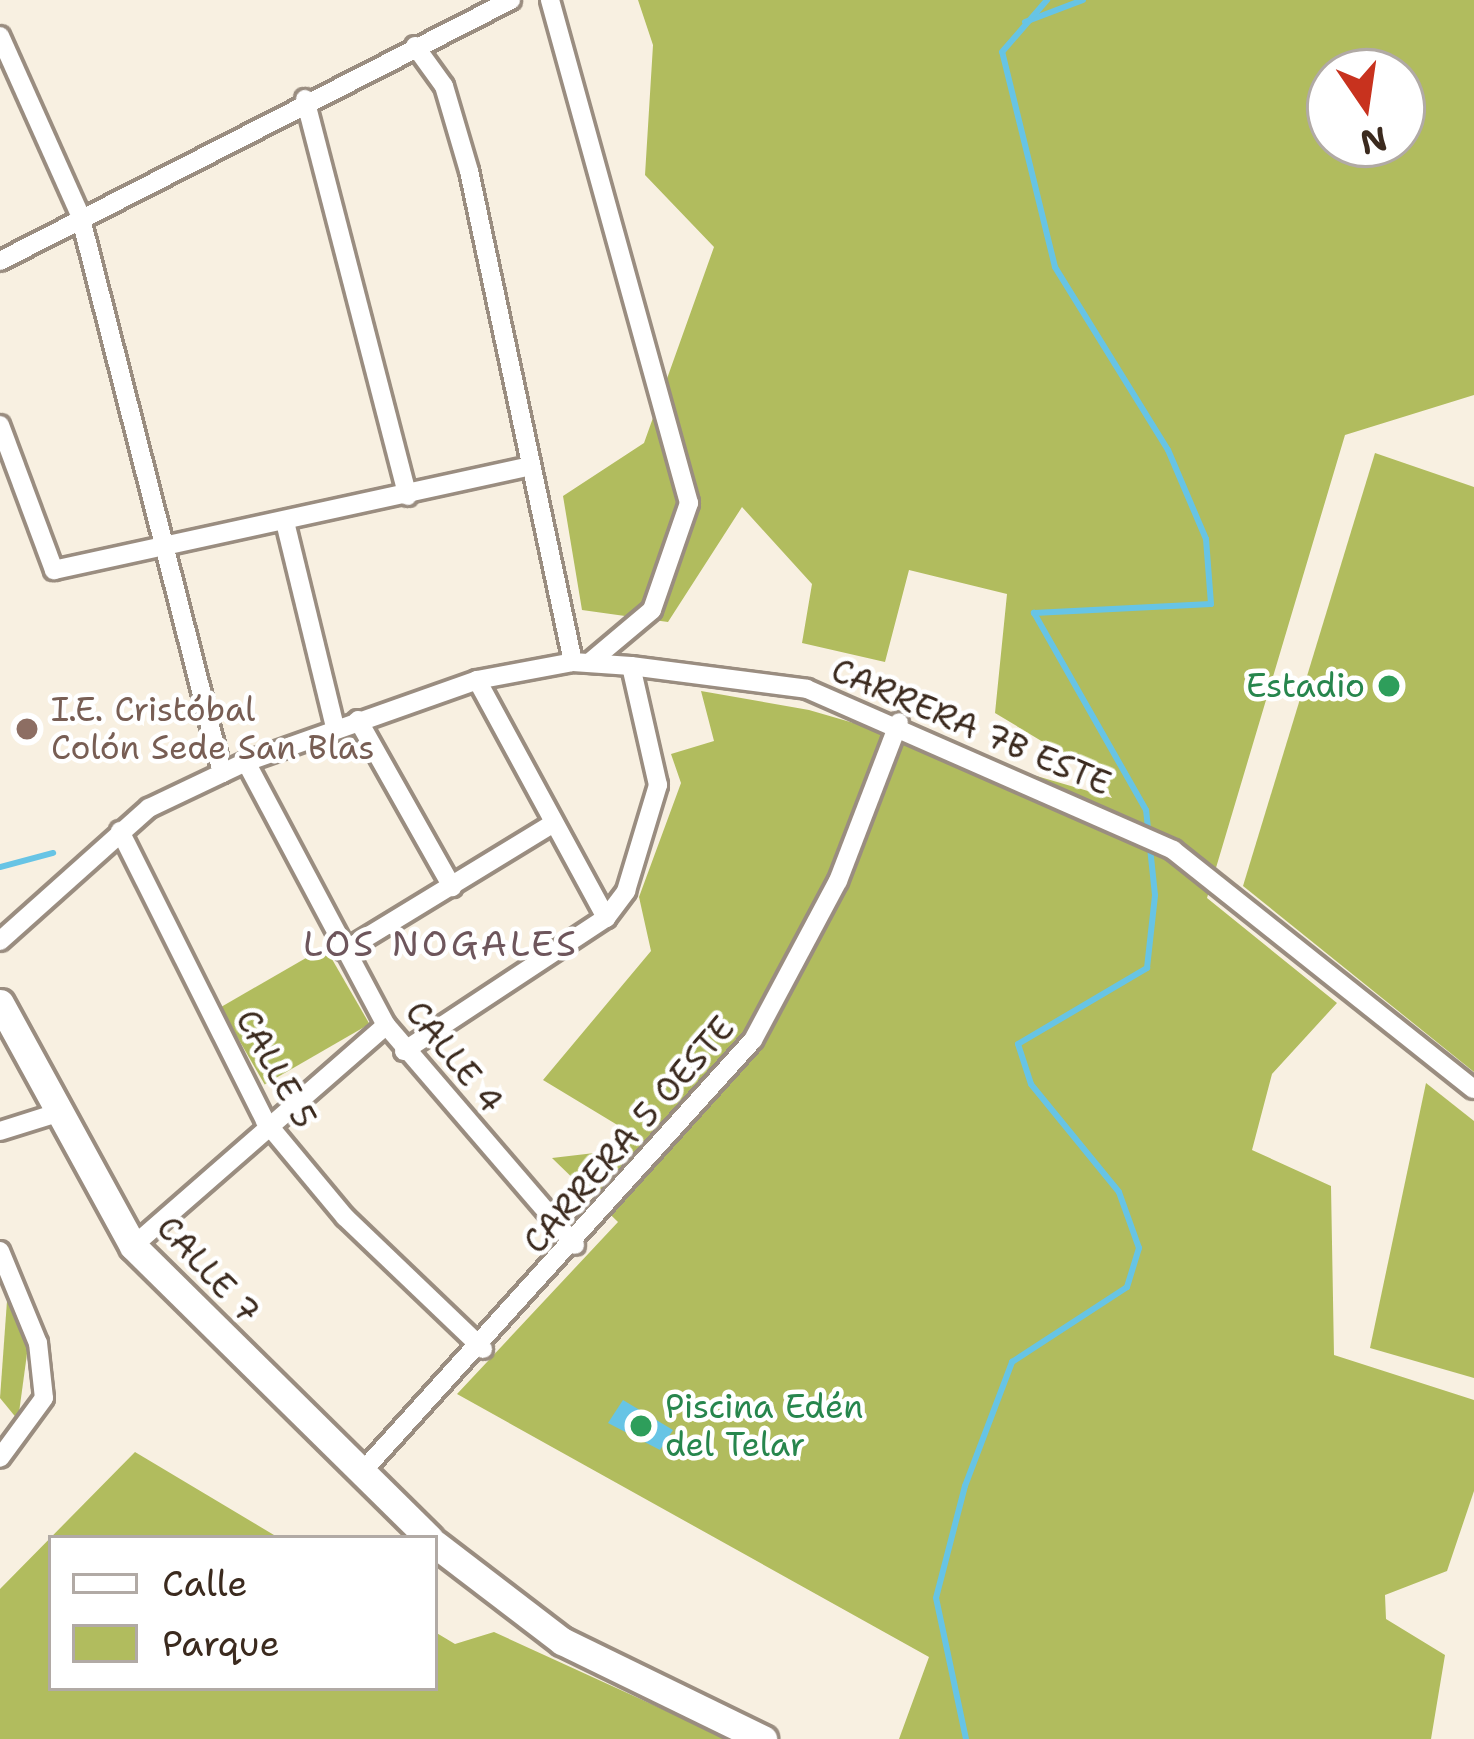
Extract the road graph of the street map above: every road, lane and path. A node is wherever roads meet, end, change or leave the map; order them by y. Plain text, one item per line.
1 (511, 0) edge
2 (550, 0) edge
3 (0, 36) edge
4 (415, 46) junction
5 (305, 99) junction
6 (80, 215) junction
7 (0, 261) edge
8 (0, 425) edge
9 (531, 466) junction
10 (408, 496) junction
11 (286, 526) junction
12 (167, 549) junction
13 (581, 662) junction
14 (632, 666) junction
15 (477, 680) junction
16 (358, 720) junction
17 (899, 722) junction
18 (335, 728) junction
19 (246, 762) junction
20 (222, 773) junction
21 (554, 823) junction
22 (120, 831) junction
23 (452, 886) junction
24 (606, 918) junction
25 (0, 941) edge
26 (344, 951) junction
27 (0, 1003) edge
28 (386, 1025) junction
29 (404, 1051) junction
30 (1474, 1089) edge
31 (54, 1114) junction
32 (266, 1121) junction
33 (0, 1131) edge
34 (575, 1245) junction
35 (133, 1246) junction
36 (0, 1251) edge
37 (7, 1278) edge
38 (483, 1349) junction
39 (0, 1422) edge
40 (16, 1439) junction
41 (0, 1458) edge
42 (362, 1474) junction
43 (425, 1535) edge
44 (438, 1546) edge
45 (764, 1739) edge

1 - 4 street
2 - 13 street
3 - 6 street
4 - 5 street
4 - 9 street
5 - 6 street
5 - 10 street
6 - 7 street
6 - 12 street
8 - 12 street
9 - 10 street
9 - 13 street
10 - 11 street
11 - 12 street
11 - 18 street
12 - 20 street
13 - 14 street, CARRERA 7B ESTE
13 - 15 street, CARRERA 7B ESTE
14 - 17 street, CARRERA 7B ESTE
14 - 24 street
15 - 16 street, CARRERA 7B ESTE
15 - 21 street
16 - 18 street, CARRERA 7B ESTE
16 - 23 street
17 - 30 street, CARRERA 7B ESTE
17 - 34 street, CARRERA 5 OESTE
18 - 19 street, CARRERA 7B ESTE
19 - 20 street, CARRERA 7B ESTE
19 - 26 street, CALLE 4
20 - 22 street, CARRERA 7B ESTE
21 - 23 street
21 - 24 street
22 - 25 street, CARRERA 7B ESTE
22 - 32 street, CALLE 5
23 - 26 street
24 - 29 street
26 - 28 street, CALLE 4
27 - 31 street, CALLE 7
28 - 29 street, CALLE 4
28 - 32 street
29 - 34 street, CALLE 4
31 - 33 street
31 - 35 street, CALLE 7
32 - 35 street
32 - 38 street, CALLE 5
34 - 38 street, CARRERA 5 OESTE
35 - 42 street, CALLE 7
36 - 37 street
37 - 40 street
38 - 42 street, CARRERA 5 OESTE
39 - 40 street
40 - 41 street
42 - 43 street, CALLE 7
44 - 45 street

